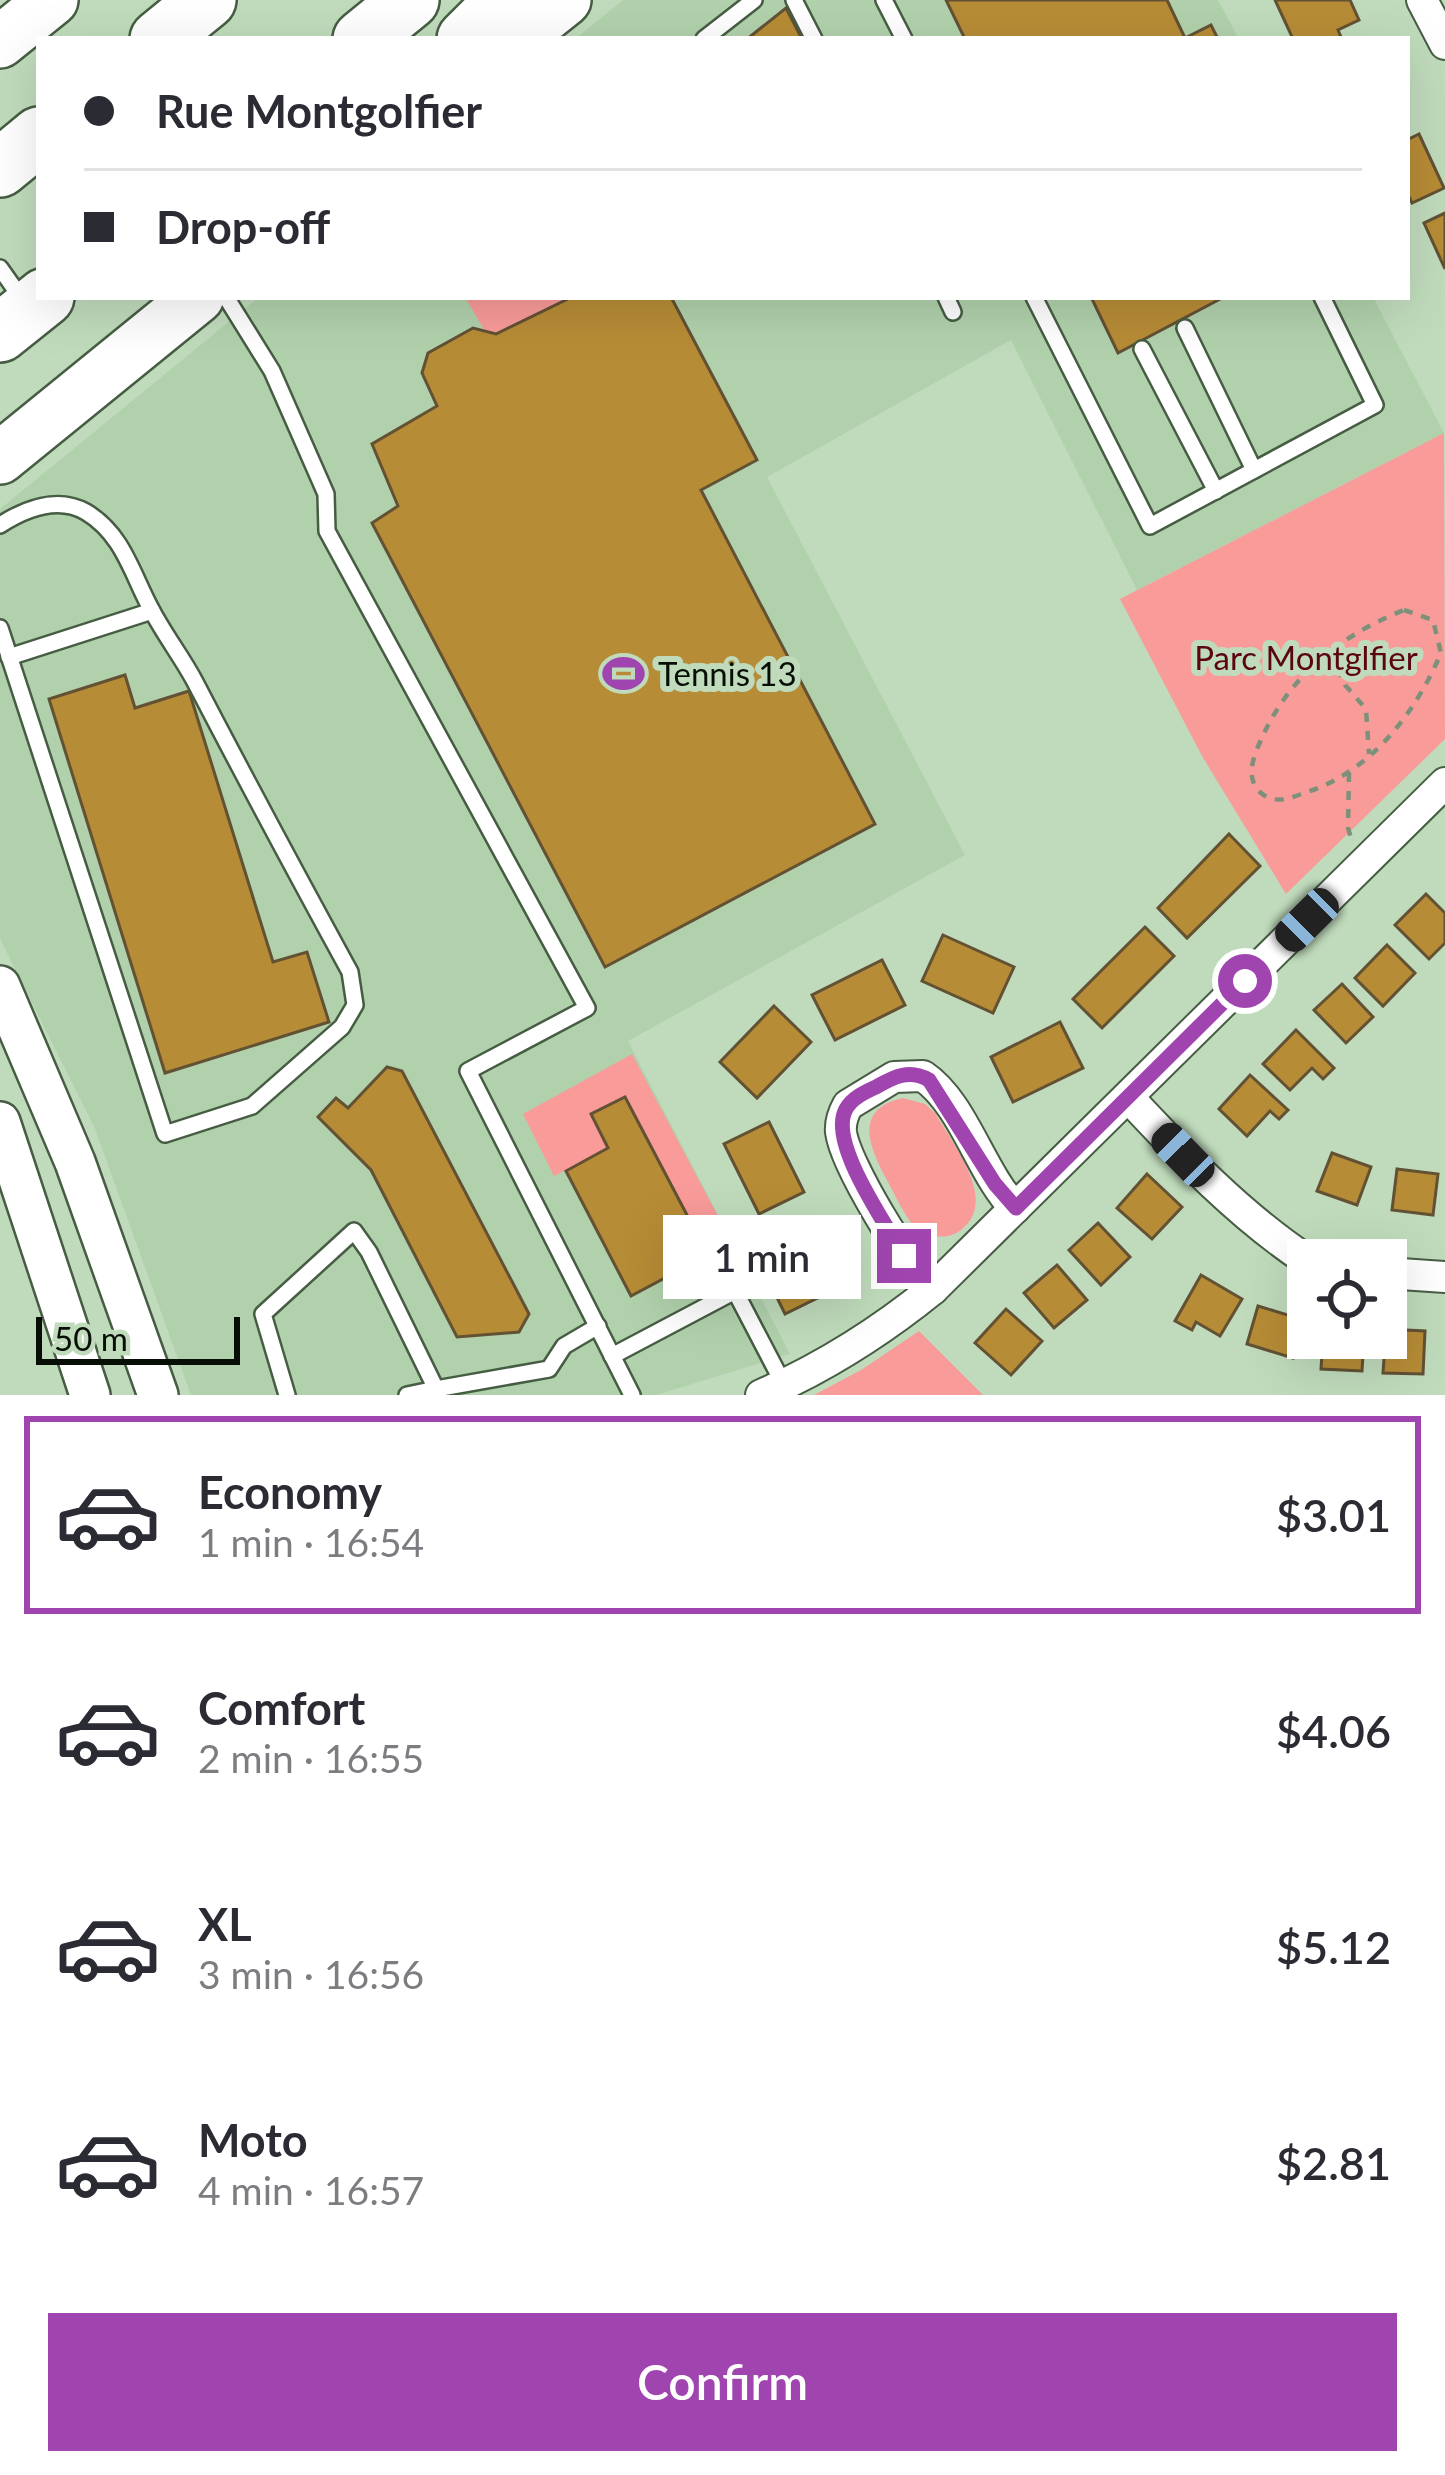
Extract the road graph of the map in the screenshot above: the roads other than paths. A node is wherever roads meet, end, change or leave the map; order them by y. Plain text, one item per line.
1 (206, 0) edge
2 (410, 0) edge
3 (505, 0) edge
4 (565, 0) edge
5 (754, 0) edge
6 (794, 0) edge
7 (884, 0) edge
8 (1422, 0) edge
9 (162, 36) edge
10 (366, 36) edge
11 (469, 36) edge
12 (520, 36) edge
13 (708, 36) edge
14 (812, 36) edge
15 (902, 36) edge
16 (1445, 44) edge
17 (36, 138) edge
18 (0, 168) edge
19 (194, 300) edge
20 (228, 300) edge
21 (1036, 300) edge
22 (1323, 300) edge
23 (1184, 328) dead end
24 (1142, 349) dead end
25 (0, 458) edge
26 (1254, 470) junction
27 (1216, 490) junction
28 (0, 525) edge
29 (152, 611) junction
30 (0, 628) edge
31 (9, 657) junction
32 (1445, 783) edge
33 (0, 986) edge
34 (1128, 1097) junction
35 (0, 1122) edge
36 (1016, 1208) junction
37 (1287, 1247) edge
38 (1407, 1274) edge
39 (1445, 1277) edge
40 (932, 1289) junction
41 (598, 1326) junction
42 (613, 1356) junction
43 (773, 1390) edge
44 (436, 1392) edge
45 (89, 1395) edge
46 (158, 1395) edge
47 (287, 1395) edge
48 (406, 1395) edge
49 (632, 1395) edge

1 - 9 highway
2 - 10 highway
3 - 11 highway
4 - 12 main road
5 - 13 lane
6 - 14 lane
7 - 15 lane
8 - 16 street
17 - 18 highway
19 - 25 main road
20 - 41 lane
21 - 27 lane
22 - 26 lane
23 - 26 lane
24 - 27 lane
26 - 27 lane
28 - 29 lane
29 - 31 lane
29 - 31 lane
30 - 31 lane
32 - 34 street
33 - 46 street
34 - 36 street
34 - 37 street
35 - 45 street
36 - 40 street
36 - 40 street
38 - 39 street
40 - 43 street
41 - 42 lane
41 - 44 lane
42 - 43 lane
42 - 49 lane
44 - 47 lane
44 - 48 lane

